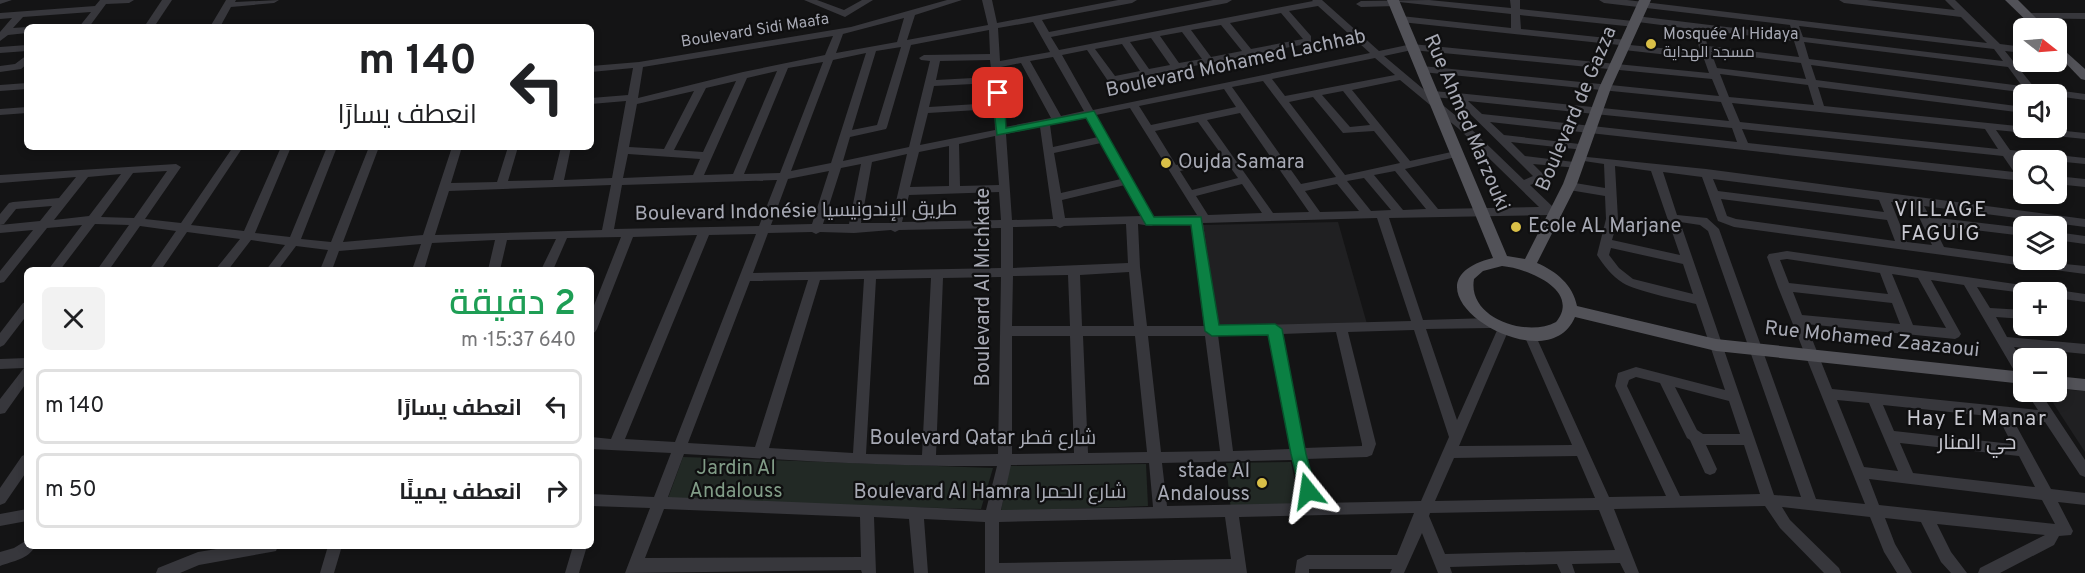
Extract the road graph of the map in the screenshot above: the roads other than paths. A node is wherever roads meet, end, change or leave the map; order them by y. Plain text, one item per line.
1 (8, 0) edge
2 (74, 0) edge
3 (129, 0) edge
4 (167, 0) edge
5 (274, 0) edge
6 (809, 0) edge
7 (868, 0) edge
8 (957, 0) edge
9 (987, 0) edge
10 (1132, 0) edge
11 (1227, 0) edge
12 (1515, 0) edge
13 (1604, 0) edge
14 (1717, 0) edge
15 (1844, 0) edge
16 (1921, 0) edge
17 (1950, 0) edge
18 (2011, 0) edge
19 (0, 1) edge
20 (1318, 1) edge
21 (1396, 1) edge
22 (824, 2) edge
23 (1645, 2) edge
24 (229, 3) edge
25 (1361, 3) dead end
26 (1889, 3) edge
27 (102, 4) edge
28 (1283, 10) junction
29 (1927, 10) junction
30 (65, 11) junction
31 (1515, 11) junction
32 (1715, 11) junction
33 (846, 14) junction
34 (1963, 14) junction
35 (20, 15) junction
36 (910, 15) junction
37 (0, 16) edge
38 (2027, 16) joint
39 (2085, 16) edge
40 (1036, 18) junction
41 (1401, 19) junction
42 (1223, 21) junction
43 (1793, 21) junction
44 (1636, 22) junction
45 (86, 24) edge
46 (151, 24) edge
47 (217, 24) edge
48 (993, 27) junction
49 (1696, 27) junction
50 (1185, 29) junction
51 (24, 31) edge
52 (846, 31) junction
53 (1516, 31) junction
54 (1884, 32) junction
55 (2, 35) edge
56 (1047, 35) junction
57 (1154, 35) junction
58 (1124, 40) junction
59 (1801, 40) junction
60 (904, 43) junction
61 (1625, 45) junction
62 (1995, 46) junction
63 (1089, 47) junction
64 (1412, 47) junction
65 (24, 48) edge
66 (2013, 48) edge
67 (872, 49) junction
68 (0, 50) edge
69 (1248, 52) junction
70 (1705, 52) junction
71 (1893, 52) junction
72 (1058, 53) junction
73 (1376, 53) junction
74 (831, 57) junction
75 (924, 58) dead end
76 (936, 58) junction
77 (1024, 60) junction
78 (1208, 60) junction
79 (2067, 60) edge
80 (24, 61) edge
81 (996, 61) junction
82 (1807, 61) junction
83 (639, 65) junction
84 (784, 66) junction
85 (1176, 66) junction
86 (1615, 66) junction
87 (2012, 66) junction
88 (0, 69) edge
89 (594, 69) edge
90 (1422, 69) junction
91 (1146, 72) junction
92 (1714, 74) junction
93 (1902, 74) junction
94 (743, 75) junction
95 (1265, 76) junction
96 (2085, 76) edge
97 (1402, 77) junction
98 (997, 80) junction
99 (1813, 82) junction
100 (930, 83) junction
101 (2026, 84) edge
102 (702, 85) junction
103 (1226, 85) junction
104 (24, 86) edge
105 (0, 88) edge
106 (1346, 88) junction
107 (1605, 88) junction
108 (2013, 89) edge
109 (1316, 94) junction
110 (2067, 95) edge
111 (1457, 96) junction
112 (1912, 96) junction
113 (2085, 97) edge
114 (1724, 99) junction
115 (631, 100) junction
116 (1282, 100) junction
117 (1434, 100) junction
118 (594, 101) edge
119 (1132, 104) junction
120 (999, 106) junction
121 (1242, 109) junction
122 (1820, 109) junction
123 (2013, 109) edge
124 (23, 110) edge
125 (924, 110) junction
126 (1597, 111) junction
127 (0, 112) edge
128 (1090, 113) junction
129 (1477, 117) junction
130 (1201, 118) junction
131 (1057, 119) junction
132 (1044, 122) junction
133 (1735, 124) junction
134 (1988, 125) junction
135 (1377, 127) junction
136 (1149, 129) junction
137 (1589, 130) junction
138 (1001, 133) junction
139 (845, 135) junction
140 (2085, 136) edge
141 (1473, 137) junction
142 (1501, 138) junction
143 (1104, 139) junction
144 (1450, 140) junction
145 (954, 141) junction
146 (1744, 146) junction
147 (236, 150) edge
148 (285, 150) edge
149 (331, 150) edge
150 (373, 150) edge
151 (456, 150) edge
152 (512, 150) edge
153 (565, 150) edge
154 (623, 150) junction
155 (914, 150) junction
156 (1049, 151) junction
157 (2005, 152) junction
158 (668, 153) junction
159 (1456, 154) junction
160 (708, 156) junction
161 (1228, 156) junction
162 (1581, 157) junction
163 (1524, 159) junction
164 (867, 160) junction
165 (2085, 161) edge
166 (1609, 162) junction
167 (2013, 163) edge
168 (836, 166) junction
169 (1403, 166) junction
170 (1656, 168) junction
171 (131, 169) junction
172 (1173, 169) junction
173 (86, 172) junction
174 (1706, 173) junction
175 (1367, 174) junction
176 (786, 176) junction
177 (2013, 176) edge
178 (697, 178) junction
179 (737, 178) junction
180 (0, 179) edge
181 (1341, 179) junction
182 (1245, 180) junction
183 (1127, 181) junction
184 (2067, 181) edge
185 (618, 182) junction
186 (558, 183) junction
187 (2085, 183) edge
188 (502, 184) junction
189 (1523, 184) junction
190 (1569, 186) junction
191 (445, 187) junction
192 (1005, 188) junction
193 (1301, 188) junction
194 (955, 190) junction
195 (904, 191) junction
196 (1611, 193) junction
197 (1189, 194) junction
198 (1714, 194) junction
199 (1883, 196) junction
200 (1056, 198) junction
201 (1916, 200) junction
202 (61, 202) junction
203 (1552, 210) junction
204 (1483, 212) junction
205 (1436, 214) junction
206 (1382, 215) junction
207 (1401, 215) junction
208 (1368, 216) junction
209 (1318, 217) junction
210 (1891, 217) junction
211 (1271, 218) junction
212 (1674, 218) junction
213 (92, 220) junction
214 (1201, 220) junction
215 (1924, 220) junction
216 (0, 221) edge
217 (139, 222) junction
218 (1132, 222) junction
219 (1150, 222) junction
220 (2081, 222) edge
221 (1060, 224) junction
222 (43, 225) junction
223 (1007, 225) junction
224 (184, 227) junction
225 (895, 228) junction
226 (0, 229) edge
227 (854, 229) junction
228 (816, 230) junction
229 (764, 231) junction
230 (2013, 231) edge
231 (704, 232) junction
232 (607, 234) junction
233 (628, 234) junction
234 (2085, 234) edge
235 (563, 235) junction
236 (248, 236) junction
237 (502, 236) junction
238 (2067, 238) edge
239 (428, 239) junction
240 (2085, 240) edge
241 (294, 241) junction
242 (1606, 243) junction
243 (1903, 246) junction
244 (336, 247) junction
245 (1940, 251) junction
246 (1502, 261) junction
247 (1688, 261) junction
248 (1529, 265) junction
249 (56, 267) edge
250 (105, 267) edge
251 (157, 267) edge
252 (223, 267) edge
253 (274, 267) edge
254 (327, 267) edge
255 (419, 267) edge
256 (495, 267) edge
257 (548, 267) edge
258 (1134, 267) junction
259 (1884, 269) junction
260 (2085, 270) edge
261 (1074, 271) junction
262 (1006, 272) junction
263 (937, 273) junction
264 (1922, 274) junction
265 (816, 275) junction
266 (870, 275) junction
267 (746, 277) junction
268 (0, 279) edge
269 (1967, 280) junction
270 (1784, 286) junction
271 (2085, 298) edge
272 (1896, 299) junction
273 (1701, 301) junction
274 (24, 310) edge
275 (1570, 310) junction
276 (1986, 312) junction
277 (2013, 314) edge
278 (1797, 319) junction
279 (594, 322) edge
280 (1497, 326) junction
281 (1418, 327) junction
282 (1341, 328) junction
283 (1275, 329) junction
284 (1075, 330) junction
285 (1141, 330) junction
286 (1909, 330) junction
287 (1006, 331) junction
288 (1212, 331) junction
289 (1530, 335) junction
290 (2003, 341) junction
291 (0, 342) edge
292 (1716, 345) junction
293 (1755, 349) junction
294 (2085, 349) edge
295 (1811, 355) junction
296 (2013, 358) edge
297 (24, 363) edge
298 (0, 364) edge
299 (24, 376) edge
300 (2013, 376) edge
301 (1665, 380) junction
302 (2067, 383) edge
303 (2085, 385) edge
304 (1828, 393) junction
305 (1734, 397) junction
306 (1874, 398) junction
307 (2040, 402) edge
308 (0, 409) edge
309 (2002, 412) junction
310 (2050, 417) junction
311 (1890, 436) junction
312 (1456, 437) junction
313 (1696, 437) junction
314 (1748, 440) junction
315 (594, 443) edge
316 (616, 444) junction
317 (682, 448) junction
318 (1582, 450) junction
319 (2023, 451) junction
320 (1450, 452) junction
321 (760, 454) junction
322 (1298, 454) junction
323 (1227, 456) junction
324 (1154, 457) junction
325 (1081, 458) junction
326 (859, 459) junction
327 (1005, 460) junction
328 (929, 461) junction
329 (1710, 469) dead end
330 (2085, 471) edge
331 (1860, 472) junction
332 (21, 476) edge
333 (1908, 477) junction
334 (2046, 494) junction
335 (0, 499) edge
336 (2085, 499) edge
337 (1769, 501) junction
338 (594, 502) edge
339 (1676, 502) junction
340 (659, 504) junction
341 (1605, 505) junction
342 (1811, 505) junction
343 (1314, 509) junction
344 (1231, 511) junction
345 (1876, 511) junction
346 (867, 512) junction
347 (1422, 512) junction
348 (1161, 513) junction
349 (916, 514) junction
350 (24, 516) edge
351 (992, 516) junction
352 (1926, 517) junction
353 (0, 520) edge
354 (2054, 531) junction
355 (24, 549) edge
356 (260, 549) edge
357 (334, 549) edge
358 (579, 549) edge
359 (1625, 556) junction
360 (0, 559) edge
361 (197, 566) edge
362 (1499, 566) edge
363 (1565, 566) edge
364 (1399, 567) edge
365 (1443, 567) edge
366 (869, 568) edge
367 (634, 569) edge
368 (1181, 569) edge
369 (1240, 569) edge
370 (1061, 570) edge
371 (992, 572) edge
372 (163, 573) edge
373 (327, 573) edge
374 (572, 573) edge
375 (921, 573) edge
376 (1302, 573) edge
377 (1632, 573) edge
378 (1834, 573) edge
379 (1905, 573) edge
380 (1960, 573) edge
381 (1985, 573) edge

1 - 19 street
2 - 30 street
3 - 27 street
4 - 46 street
5 - 24 street
6 - 22 street
7 - 33 street
8 - 36 street, Boulevard Sidi Maafa
9 - 48 street, Boulevard Al Michkate
10 - 40 street
11 - 56 street
12 - 31 street
13 - 23 street
14 - 32 street
15 - 26 street
16 - 29 street
17 - 34 street
18 - 38 main road
20 - 28 street
20 - 73 street
21 - 25 street
21 - 31 street
21 - 41 main road, Rue Ahmed Marzouki
22 - 33 street
23 - 32 street
23 - 44 main road, Boulevard de Gazza
24 - 47 street
26 - 29 street
27 - 30 street
27 - 45 street
28 - 42 street
28 - 69 street
29 - 34 street
30 - 35 street
31 - 44 street
31 - 53 street
32 - 43 street
33 - 52 street
34 - 62 street
35 - 37 street
35 - 55 street
36 - 52 street, Boulevard Sidi Maafa
36 - 60 street
38 - 39 street
40 - 48 street
40 - 56 street
41 - 53 street
41 - 64 main road, Rue Ahmed Marzouki
42 - 50 street
42 - 69 street
43 - 54 street
43 - 59 street
44 - 49 street
44 - 61 main road, Boulevard de Gazza
48 - 60 street
48 - 81 street, Boulevard Al Michkate
49 - 59 street
49 - 70 street
50 - 57 street
50 - 78 street
51 - 55 street
52 - 74 street
52 - 83 street, Boulevard Sidi Maafa
53 - 61 street
54 - 62 street
54 - 71 street
56 - 72 street
57 - 58 street
57 - 85 street
58 - 63 street
58 - 91 street
59 - 71 street
59 - 82 street
60 - 67 street
60 - 139 street
61 - 70 street
61 - 86 main road, Boulevard de Gazza
62 - 66 street
62 - 87 street
63 - 72 street
63 - 91 street
64 - 73 street, Boulevard Mohamed Lachhab
64 - 86 street, Boulevard Mohamed Lachhab
64 - 90 main road, Rue Ahmed Marzouki
65 - 68 street
67 - 74 street
67 - 139 street
69 - 78 street
70 - 82 street
70 - 92 street
71 - 87 street
71 - 93 street
72 - 77 street
72 - 128 street
73 - 95 street, Boulevard Mohamed Lachhab
73 - 97 street
74 - 84 street
74 - 176 street
75 - 76 street
76 - 81 street
76 - 100 street
77 - 81 street
77 - 131 street
78 - 85 street
79 - 96 main road
80 - 88 street
81 - 98 street, Boulevard Al Michkate
82 - 93 street
82 - 99 street
83 - 89 street, Boulevard Sidi Maafa
83 - 115 street
84 - 94 street
84 - 179 street
85 - 91 street
86 - 92 street, Boulevard Mohamed Lachhab
86 - 107 main road, Boulevard de Gazza
87 - 101 street
90 - 107 street
90 - 117 main road, Rue Ahmed Marzouki
92 - 99 street, Boulevard Mohamed Lachhab
92 - 114 street
93 - 108 street
93 - 112 street
94 - 102 street
94 - 160 street
95 - 103 street, Boulevard Mohamed Lachhab
95 - 116 street
97 - 106 street
97 - 117 street
98 - 100 street
98 - 120 street, Boulevard Al Michkate
99 - 112 street, Boulevard Mohamed Lachhab
99 - 122 street
100 - 125 street
102 - 115 street
102 - 158 street
103 - 119 street, Boulevard Mohamed Lachhab
103 - 121 street
104 - 105 street
106 - 109 street
106 - 135 street
107 - 114 street
107 - 126 main road, Boulevard de Gazza
109 - 116 street
109 - 135 street
110 - 113 street
111 - 117 street
111 - 126 street
111 - 129 street
112 - 123 street, Boulevard Mohamed Lachhab
114 - 122 street
114 - 133 street
115 - 118 street
115 - 154 street
116 - 181 street
117 - 141 street
117 - 144 main road, Rue Ahmed Marzouki
119 - 128 street, Boulevard Mohamed Lachhab
119 - 136 street
120 - 125 street
120 - 138 street, Boulevard Al Michkate
121 - 130 street
121 - 193 street
122 - 134 street
124 - 127 street
125 - 155 street
126 - 133 street
126 - 137 main road, Boulevard de Gazza
128 - 131 street, Boulevard Mohamed Lachhab
128 - 143 street
129 - 137 street
129 - 142 street
130 - 136 street
130 - 161 street
131 - 132 street, Boulevard Mohamed Lachhab
132 - 138 street, Boulevard Mohamed Lachhab
132 - 156 street
133 - 146 street
133 - 157 street
134 - 140 street
134 - 157 street
135 - 169 street
136 - 172 street
137 - 146 street
137 - 162 main road, Boulevard de Gazza
138 - 145 street, Boulevard Mohamed Lachhab
138 - 192 street, Boulevard Al Michkate
139 - 168 street
141 - 144 street
141 - 189 street
142 - 162 street
142 - 163 street
143 - 156 street
143 - 183 street
144 - 159 main road, Rue Ahmed Marzouki
145 - 155 street, Boulevard Mohamed Lachhab
145 - 194 street
146 - 177 street
147 - 224 street
148 - 236 street
149 - 241 street
150 - 244 street
151 - 191 street
152 - 188 street
153 - 186 street
154 - 158 street
154 - 185 street
155 - 164 street, Boulevard Mohamed Lachhab
155 - 195 street
156 - 200 street
157 - 165 street
157 - 167 street
158 - 160 street
159 - 169 street
159 - 204 main road, Rue Ahmed Marzouki
160 - 178 street
161 - 172 street
161 - 182 street
162 - 163 street
162 - 166 street
162 - 190 main road, Boulevard de Gazza
163 - 189 street
164 - 168 street, Boulevard Mohamed Lachhab
164 - 227 street
166 - 170 street
166 - 196 street
168 - 176 street, Boulevard Mohamed Lachhab
168 - 228 street
169 - 175 street
169 - 205 street
170 - 174 street
170 - 212 street
171 - 173 street
171 - 213 street
171 - 217 street
172 - 197 street
173 - 180 street
173 - 202 street
174 - 198 street
174 - 199 street
175 - 181 street
175 - 207 street
176 - 179 street, Boulevard Mohamed Lachhab
176 - 229 street
178 - 179 street, Boulevard Mohamed Lachhab
178 - 185 street, Boulevard Mohamed Lachhab
181 - 193 street
181 - 208 street
182 - 197 street
182 - 211 street
183 - 200 street
183 - 219 street
184 - 187 street
185 - 186 street, Boulevard Mohamed Lachhab
185 - 232 street
186 - 188 street, Boulevard Mohamed Lachhab
188 - 191 street, Boulevard Mohamed Lachhab
189 - 203 street
190 - 196 street
190 - 203 main road, Boulevard de Gazza
191 - 239 street
192 - 194 street
192 - 223 street, Boulevard Al Michkate
193 - 209 street
194 - 195 street
195 - 225 street
196 - 242 street
197 - 214 street
198 - 210 street
198 - 243 street
199 - 201 street
199 - 210 street
200 - 221 street
201 - 215 street
201 - 220 street
202 - 216 street
202 - 222 street
203 - 204 street, Boulevard Indonésie طريق الإندونيسيا
203 - 248 main road, Boulevard de Gazza
204 - 205 street, Boulevard Indonésie طريق الإندونيسيا
204 - 246 main road, Rue Ahmed Marzouki
205 - 207 street, Boulevard Indonésie طريق الإندونيسيا
206 - 207 street, Boulevard Indonésie طريق الإندونيسيا
206 - 208 street, Boulevard Indonésie طريق الإندونيسيا
206 - 281 street
208 - 209 street, Boulevard Indonésie طريق الإندونيسيا
209 - 211 street, Boulevard Indonésie طريق الإندونيسيا
210 - 243 street
211 - 214 street, Boulevard Indonésie طريق الإندونيسيا
212 - 247 street
212 - 293 street
213 - 217 street, Boulevard Indonésie طريق الإندونيسيا
213 - 222 street, Boulevard Indonésie طريق الإندونيسيا
213 - 249 street
214 - 219 street, Boulevard Indonésie طريق الإندونيسيا
214 - 288 street
215 - 230 street
215 - 245 street
217 - 224 street, Boulevard Indonésie طريق الإندونيسيا
217 - 250 street
218 - 219 street, Boulevard Indonésie طريق الإندونيسيا
218 - 221 street, Boulevard Indonésie طريق الإندونيسيا
218 - 258 street
220 - 234 street
221 - 223 street, Boulevard Indonésie طريق الإندونيسيا
222 - 226 street, Boulevard Indonésie طريق الإندونيسيا
222 - 268 street
223 - 225 street, Boulevard Indonésie طريق الإندونيسيا
223 - 262 street, Boulevard Al Michkate
224 - 236 street, Boulevard Indonésie طريق الإندونيسيا
224 - 251 street
225 - 227 street, Boulevard Indonésie طريق الإندونيسيا
227 - 228 street, Boulevard Indonésie طريق الإندونيسيا
228 - 229 street, Boulevard Indonésie طريق الإندونيسيا
229 - 231 street, Boulevard Indonésie طريق الإندونيسيا
229 - 267 street
231 - 233 street, Boulevard Indonésie طريق الإندونيسيا
231 - 316 street
232 - 233 street, Boulevard Indonésie طريق الإندونيسيا
232 - 235 street, Boulevard Indonésie طريق الإندونيسيا
233 - 279 street
235 - 237 street, Boulevard Indonésie طريق الإندونيسيا
235 - 257 street
236 - 241 street, Boulevard Indonésie طريق الإندونيسيا
236 - 252 street
237 - 239 street, Boulevard Indonésie طريق الإندونيسيا
237 - 256 street
238 - 240 street
239 - 244 street, Boulevard Indonésie طريق الإندونيسيا
239 - 255 street
241 - 244 street, Boulevard Indonésie طريق الإندونيسيا
241 - 253 street
242 - 247 street
242 - 273 street
243 - 245 street
244 - 254 street
245 - 260 street
246 - 248 main road
246 - 280 main road
247 - 273 street
248 - 275 main road
258 - 261 street
258 - 285 street
259 - 264 street
259 - 270 street
259 - 272 street
261 - 262 street
261 - 284 street
262 - 263 street
262 - 287 street, Boulevard Al Michkate
263 - 266 street
263 - 328 street
264 - 269 street
264 - 286 street
265 - 266 street
265 - 267 street
265 - 321 street
266 - 326 street
267 - 317 street
269 - 271 street
269 - 276 street
270 - 272 street
270 - 278 street
272 - 286 street
273 - 292 street
274 - 291 street
275 - 289 main road
275 - 292 main road, Rue Mohamed Zaazaoui
276 - 277 street
276 - 290 street
278 - 286 street
278 - 295 street
280 - 281 street
280 - 289 main road
280 - 312 street
281 - 282 street
281 - 312 street
282 - 283 street
282 - 322 street, Boulevard Qatar شارع قطر
283 - 288 street
283 - 322 street
284 - 285 street
284 - 287 street
284 - 325 street
285 - 288 street
285 - 324 street
287 - 327 street, Boulevard Al Michkate
288 - 323 street
289 - 318 street
290 - 294 street
290 - 296 street
292 - 293 main road, Rue Mohamed Zaazaoui
292 - 305 street
293 - 295 main road, Rue Mohamed Zaazaoui
293 - 342 street
295 - 300 main road, Rue Mohamed Zaazaoui
295 - 304 street
297 - 298 street
299 - 308 street
301 - 305 street
301 - 313 street
301 - 339 street
302 - 303 main road
304 - 306 street
304 - 331 street
305 - 314 street
306 - 309 street
306 - 311 street
307 - 310 street
309 - 310 street
309 - 319 street
310 - 330 street
311 - 319 street
311 - 333 street
312 - 320 street
313 - 314 street
313 - 329 street
314 - 337 street
315 - 316 street, Boulevard Qatar شارع قطر
316 - 317 street, Boulevard Qatar شارع قطر
317 - 321 street, Boulevard Qatar شارع قطر
317 - 340 street
318 - 320 street
318 - 341 street
319 - 334 street
320 - 347 street
321 - 326 street, Boulevard Qatar شارع قطر
322 - 323 street, Boulevard Qatar شارع قطر
322 - 343 street
323 - 324 street, Boulevard Qatar شارع قطر
324 - 325 street, Boulevard Qatar شارع قطر
324 - 348 street
325 - 327 street, Boulevard Qatar شارع قطر
326 - 328 street, Boulevard Qatar شارع قطر
327 - 328 street, Boulevard Qatar شارع قطر
327 - 351 street, Boulevard Al Michkate
331 - 333 street
331 - 345 street
332 - 335 street
333 - 334 street
334 - 336 street
334 - 354 street
337 - 339 street, Boulevard Al Hamra شارع الحمرا
337 - 342 street, Boulevard Al Hamra شارع الحمرا
337 - 378 street
338 - 340 street, Boulevard Al Hamra شارع الحمرا
339 - 341 street, Boulevard Al Hamra شارع الحمرا
340 - 346 street, Boulevard Al Hamra شارع الحمرا
340 - 367 street
341 - 347 street, Boulevard Al Hamra شارع الحمرا
341 - 359 street
342 - 345 street, Boulevard Al Hamra شارع الحمرا
343 - 344 street, Boulevard Al Hamra شارع الحمرا
343 - 347 street, Boulevard Al Hamra شارع الحمرا
344 - 348 street, Boulevard Al Hamra شارع الحمرا
344 - 369 street
345 - 352 street, Boulevard Al Hamra شارع الحمرا
345 - 379 street
346 - 349 street, Boulevard Al Hamra شارع الحمرا
346 - 366 street
347 - 364 street
347 - 365 street
348 - 351 street, Boulevard Al Hamra شارع الحمرا
349 - 351 street, Boulevard Al Hamra شارع الحمرا
349 - 375 street
350 - 353 street
351 - 371 street, Boulevard Al Michkate
352 - 354 street, Boulevard Al Hamra شارع الحمرا
352 - 380 street
354 - 381 street
355 - 360 street
356 - 361 street
357 - 373 street
358 - 374 street
359 - 363 street
359 - 377 street
361 - 372 street
362 - 363 street
362 - 365 street
364 - 376 street
366 - 367 street
368 - 369 street
368 - 370 street
370 - 371 street

